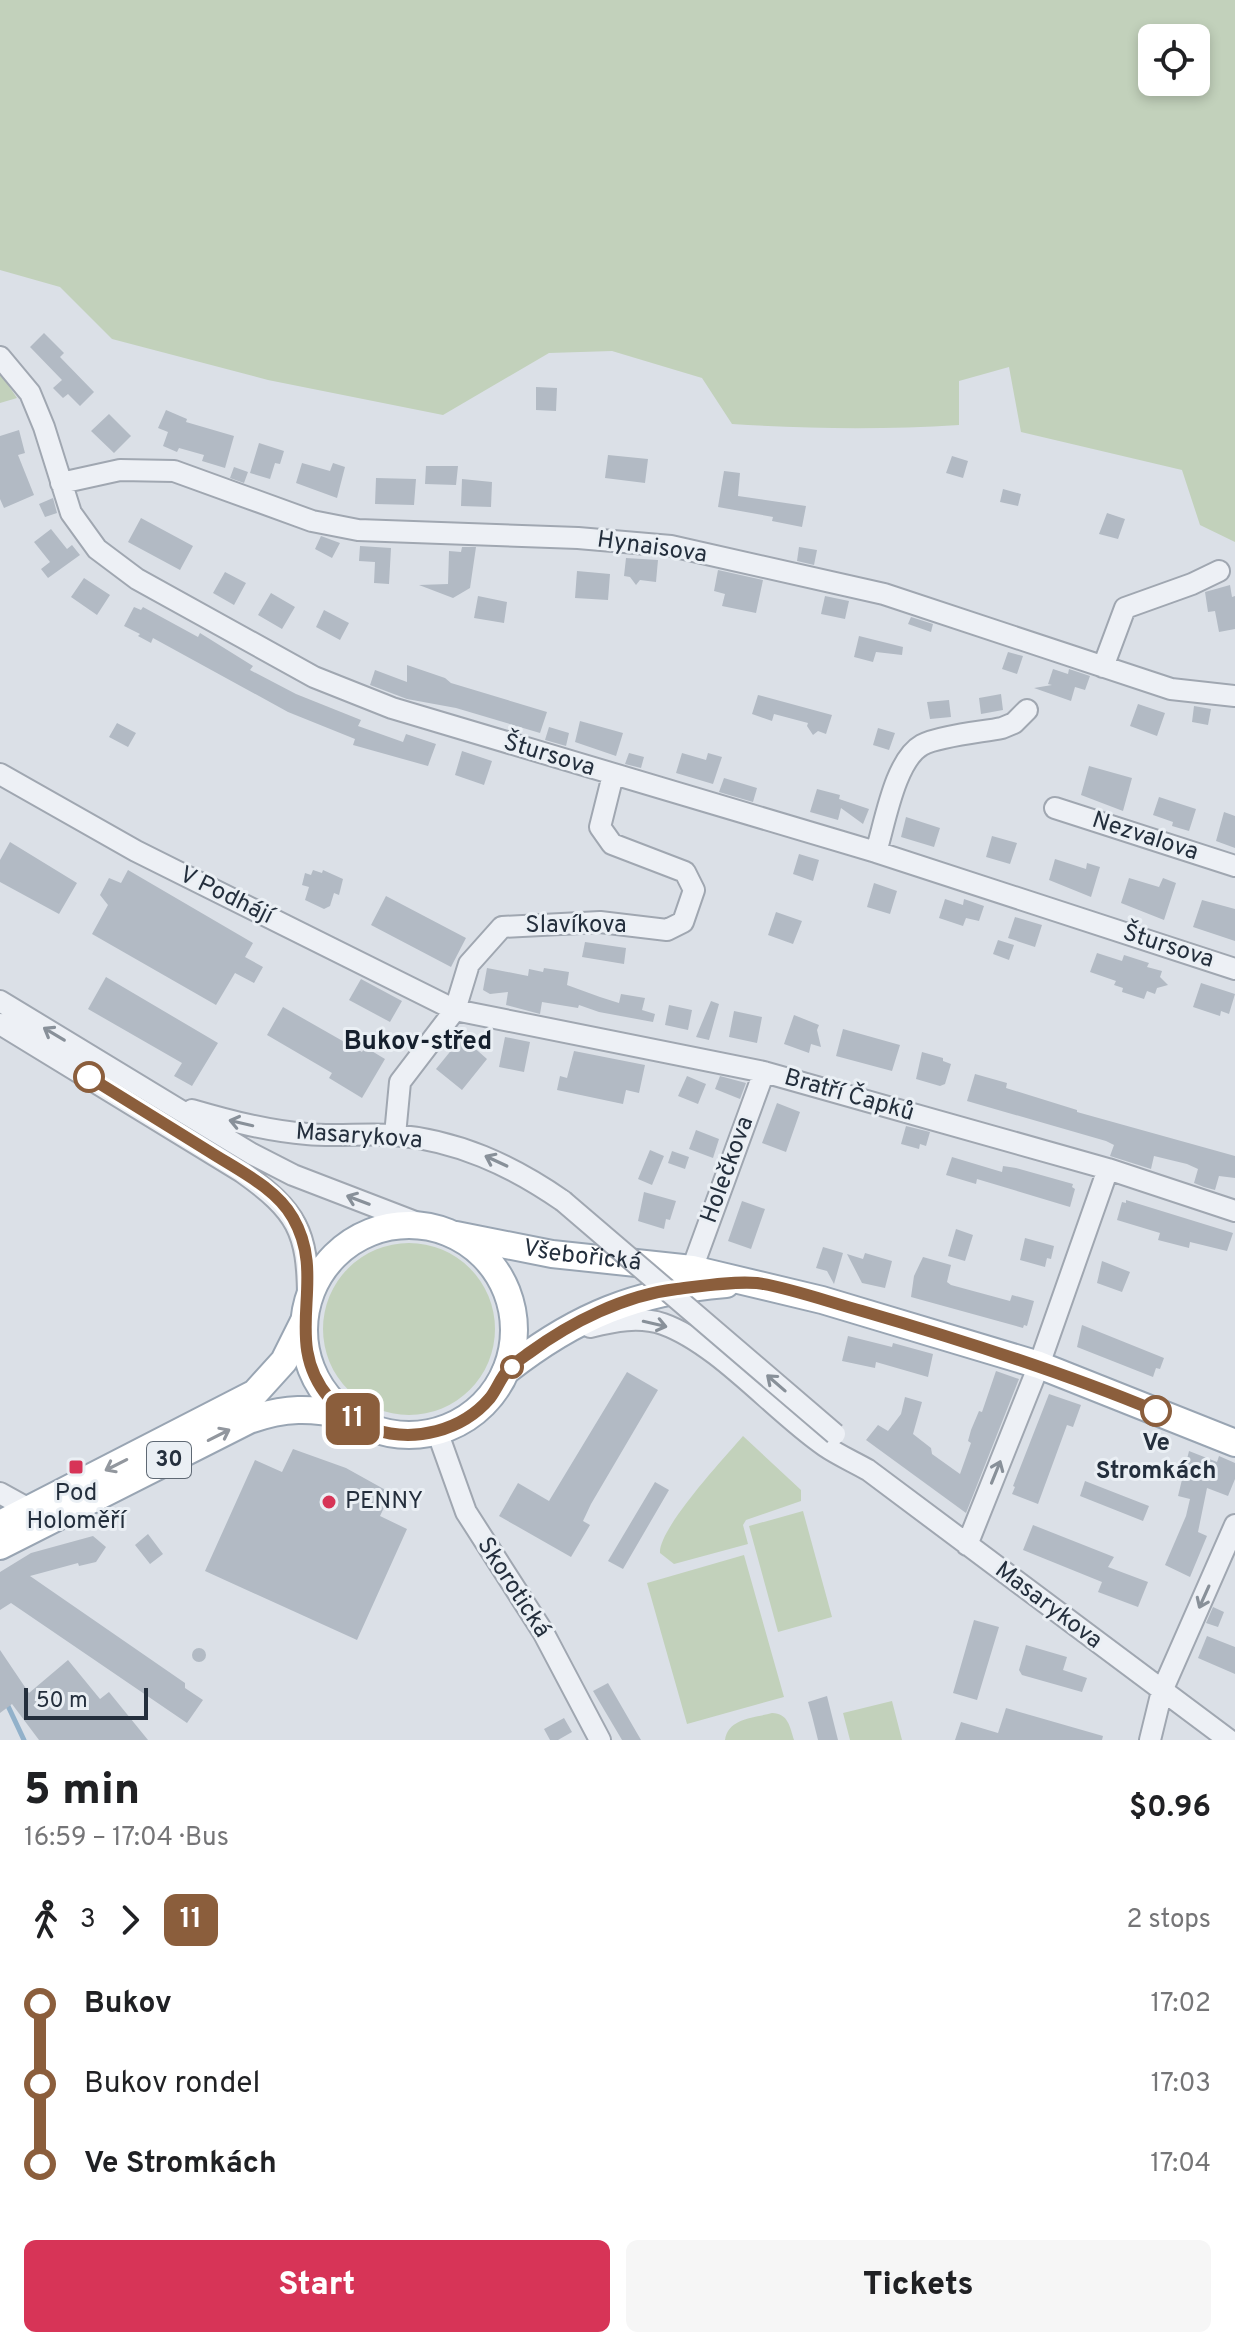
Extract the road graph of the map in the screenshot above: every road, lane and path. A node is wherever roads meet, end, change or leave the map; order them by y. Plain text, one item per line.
1 (0, 357) edge
2 (61, 483) junction
3 (1219, 571) dead end
4 (1103, 667) junction
5 (1235, 696) edge
6 (1027, 710) dead end
7 (0, 774) edge
8 (613, 775) junction
9 (1055, 808) dead end
10 (876, 852) junction
11 (1235, 866) edge
12 (1235, 969) edge
13 (0, 1001) edge
14 (455, 1010) junction
15 (0, 1024) edge
16 (764, 1072) junction
17 (168, 1104) junction
18 (395, 1135) junction
19 (1108, 1169) junction
20 (1235, 1211) edge
21 (423, 1225) junction
22 (456, 1235) junction
23 (692, 1269) junction
24 (758, 1283) junction
25 (306, 1309) junction
26 (551, 1337) junction
27 (1039, 1365) junction
28 (506, 1371) junction
29 (347, 1415) junction
30 (437, 1431) junction
31 (1235, 1443) edge
32 (868, 1470) junction
33 (0, 1493) edge
34 (29, 1509) junction
35 (0, 1524) edge
36 (1235, 1525) edge
37 (967, 1545) junction
38 (0, 1546) edge
39 (1162, 1691) junction
40 (600, 1740) edge
41 (1150, 1740) edge
42 (1229, 1740) edge

1 - 2 street, Štursova
2 - 4 street, Hynaisova
2 - 8 street, Štursova
3 - 4 street
4 - 5 street, Hynaisova
6 - 10 street
7 - 14 street, V Podhájí
8 - 10 street, Štursova
8 - 14 street, Slavíkova
9 - 11 street, Nezvalova
10 - 12 street, Štursova
17 -> 13 street, Masarykova
14 - 16 street, Bratří Čapků
14 - 18 street, Slavíkova
15 - 25 street
16 - 19 street, Bratří Čapků
16 - 23 street, Holečkova
18 -> 17 street, Masarykova
21 -> 17 street, Masarykova
32 -> 18 street, Masarykova, bridge
19 - 20 street, Bratří Čapků
19 - 27 street
21 - 22 main road, 30
21 - 25 main road, 30
22 - 23 main road, Všebořická / 30
22 - 28 main road, 30
23 - 24 main road, Všebořická / 30
24 - 26 main road, Všebořická / 30
24 - 27 main road, Všebořická / 30
25 - 29 main road, 30
25 -> 34 main road, 30
26 - 28 main road, Všebořická / 30
26 -> 32 street, Masarykova
27 - 31 main road, Všebořická / 30
37 -> 27 street
28 - 30 main road, 30
29 - 30 main road, 30
38 -> 29 main road, 30
30 - 40 street, Skorotická
32 - 37 street, Masarykova
33 - 34 street
34 - 35 main road, 30
36 -> 39 street
37 - 39 street, Masarykova
39 - 41 street
39 - 42 street, Masarykova

